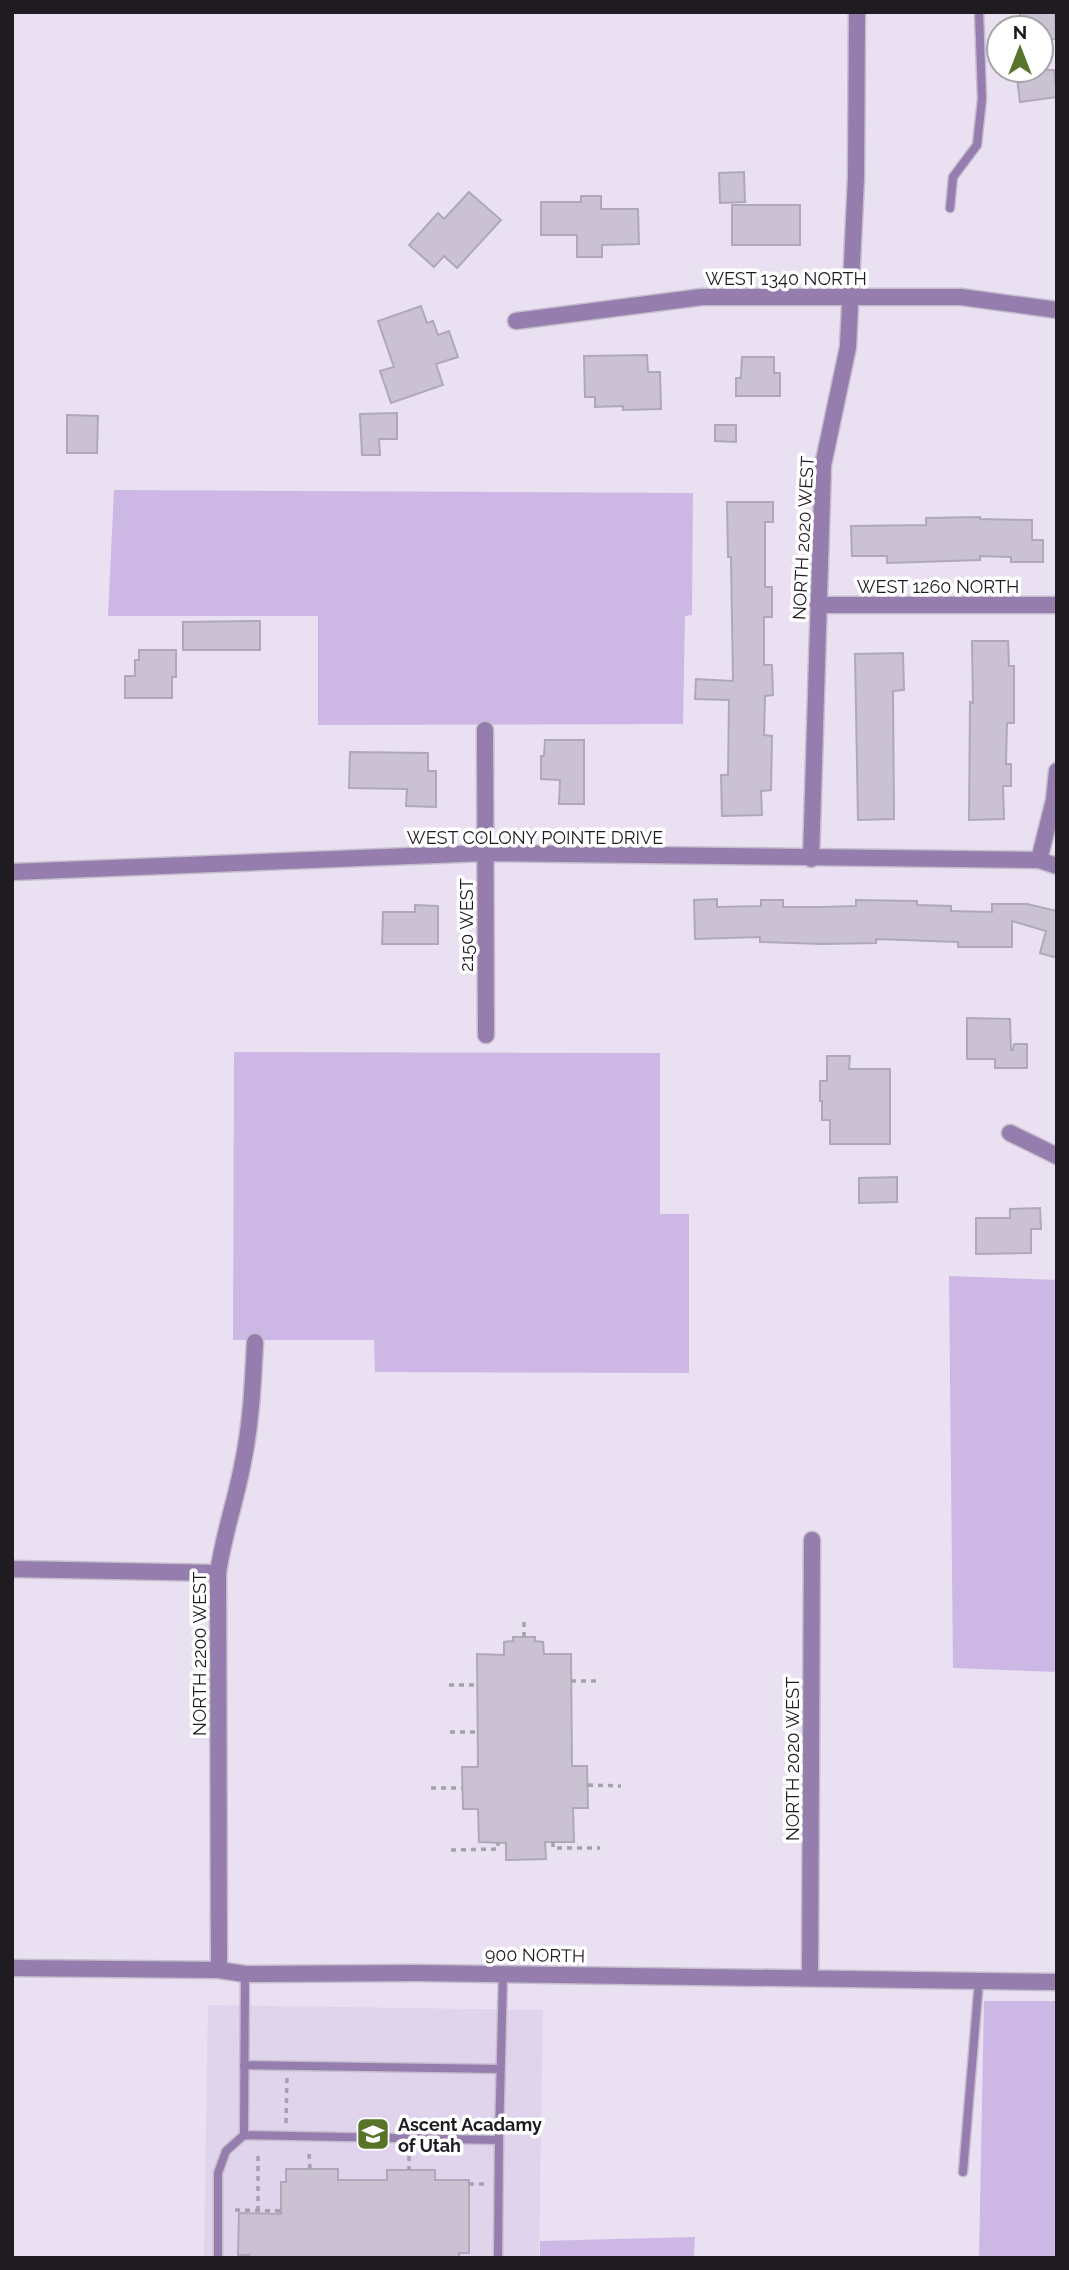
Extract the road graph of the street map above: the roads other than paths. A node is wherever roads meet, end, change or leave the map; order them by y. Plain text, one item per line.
1 (857, 12) edge
2 (979, 12) edge
3 (950, 208) dead end
4 (850, 297) junction
5 (1057, 310) edge
6 (516, 321) dead end
7 (818, 605) junction
8 (1057, 606) edge
9 (485, 730) dead end
10 (1057, 771) edge
11 (485, 853) junction
12 (811, 859) junction
13 (1039, 860) junction
14 (1057, 866) edge
15 (12, 872) edge
16 (486, 1035) dead end
17 (1010, 1133) dead end
18 (1057, 1156) edge
19 (256, 1342) dead end
20 (812, 1540) dead end
21 (12, 1570) edge
22 (218, 1573) junction
23 (12, 1968) edge
24 (219, 1970) junction
25 (245, 1974) junction
26 (503, 1974) junction
27 (810, 1977) junction
28 (979, 1981) junction
29 (1057, 1982) edge
30 (244, 2065) junction
31 (500, 2069) junction
32 (244, 2135) junction
33 (499, 2140) junction
34 (963, 2172) dead end
35 (218, 2258) edge
36 (498, 2258) edge

1 - 4 street, NORTH 2020 WEST
2 - 3 lane
4 - 5 street, WEST 1340 NORTH
4 - 6 street, WEST 1340 NORTH
4 - 7 street, NORTH 2020 WEST
7 - 8 street, WEST 1260 NORTH
7 - 12 street, NORTH 2020 WEST
9 - 11 street, 2150 WEST
10 - 13 street
11 - 12 street, WEST COLONY POINTE DRIVE
11 - 15 street, WEST COLONY POINTE DRIVE
11 - 16 street, 2150 WEST
12 - 13 street, WEST COLONY POINTE DRIVE
13 - 14 street, WEST COLONY POINTE DRIVE
17 - 18 street
19 - 22 street, NORTH 2200 WEST
20 - 27 street, NORTH 2020 WEST
21 - 22 street
22 - 24 street, NORTH 2200 WEST
23 - 24 street, 900 NORTH
24 - 25 street, 900 NORTH
25 - 26 street, 900 NORTH
25 - 30 lane
26 - 27 street, 900 NORTH
26 - 31 lane
27 - 28 street, 900 NORTH
28 - 29 street, 900 NORTH
28 - 34 lane
30 - 31 lane
30 - 32 lane
31 - 33 lane
32 - 33 lane
32 - 35 lane
33 - 36 lane

